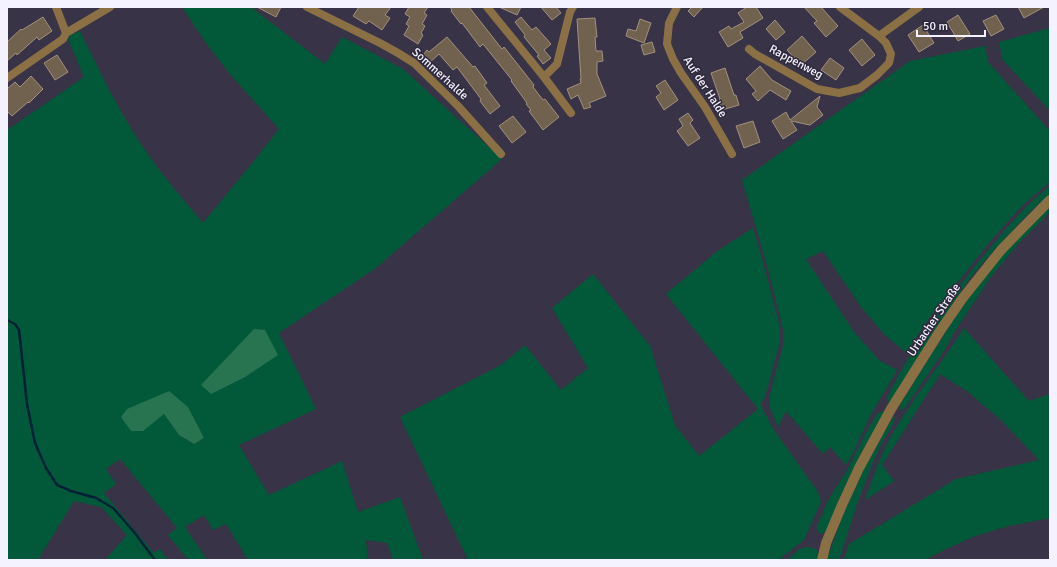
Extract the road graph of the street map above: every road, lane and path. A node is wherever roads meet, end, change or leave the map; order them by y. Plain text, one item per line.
1 (56, 7) edge
2 (110, 7) edge
3 (307, 7) edge
4 (487, 7) edge
5 (573, 7) edge
6 (676, 7) edge
7 (840, 7) edge
8 (919, 7) edge
9 (66, 33) junction
10 (879, 36) junction
11 (749, 49) dead end
12 (544, 77) junction
13 (7, 78) edge
14 (571, 113) dead end
15 (501, 154) dead end
16 (732, 154) dead end
17 (1050, 200) edge
18 (822, 560) edge

1 - 9 street
2 - 9 street
3 - 15 street, Sommerhalde
4 - 12 street
5 - 12 street
6 - 16 street, Auf der Halde
7 - 10 street, Rappenweg
8 - 10 street
9 - 13 street
10 - 11 street, Rappenweg
12 - 14 street
17 - 18 street, Urbacher Straße

